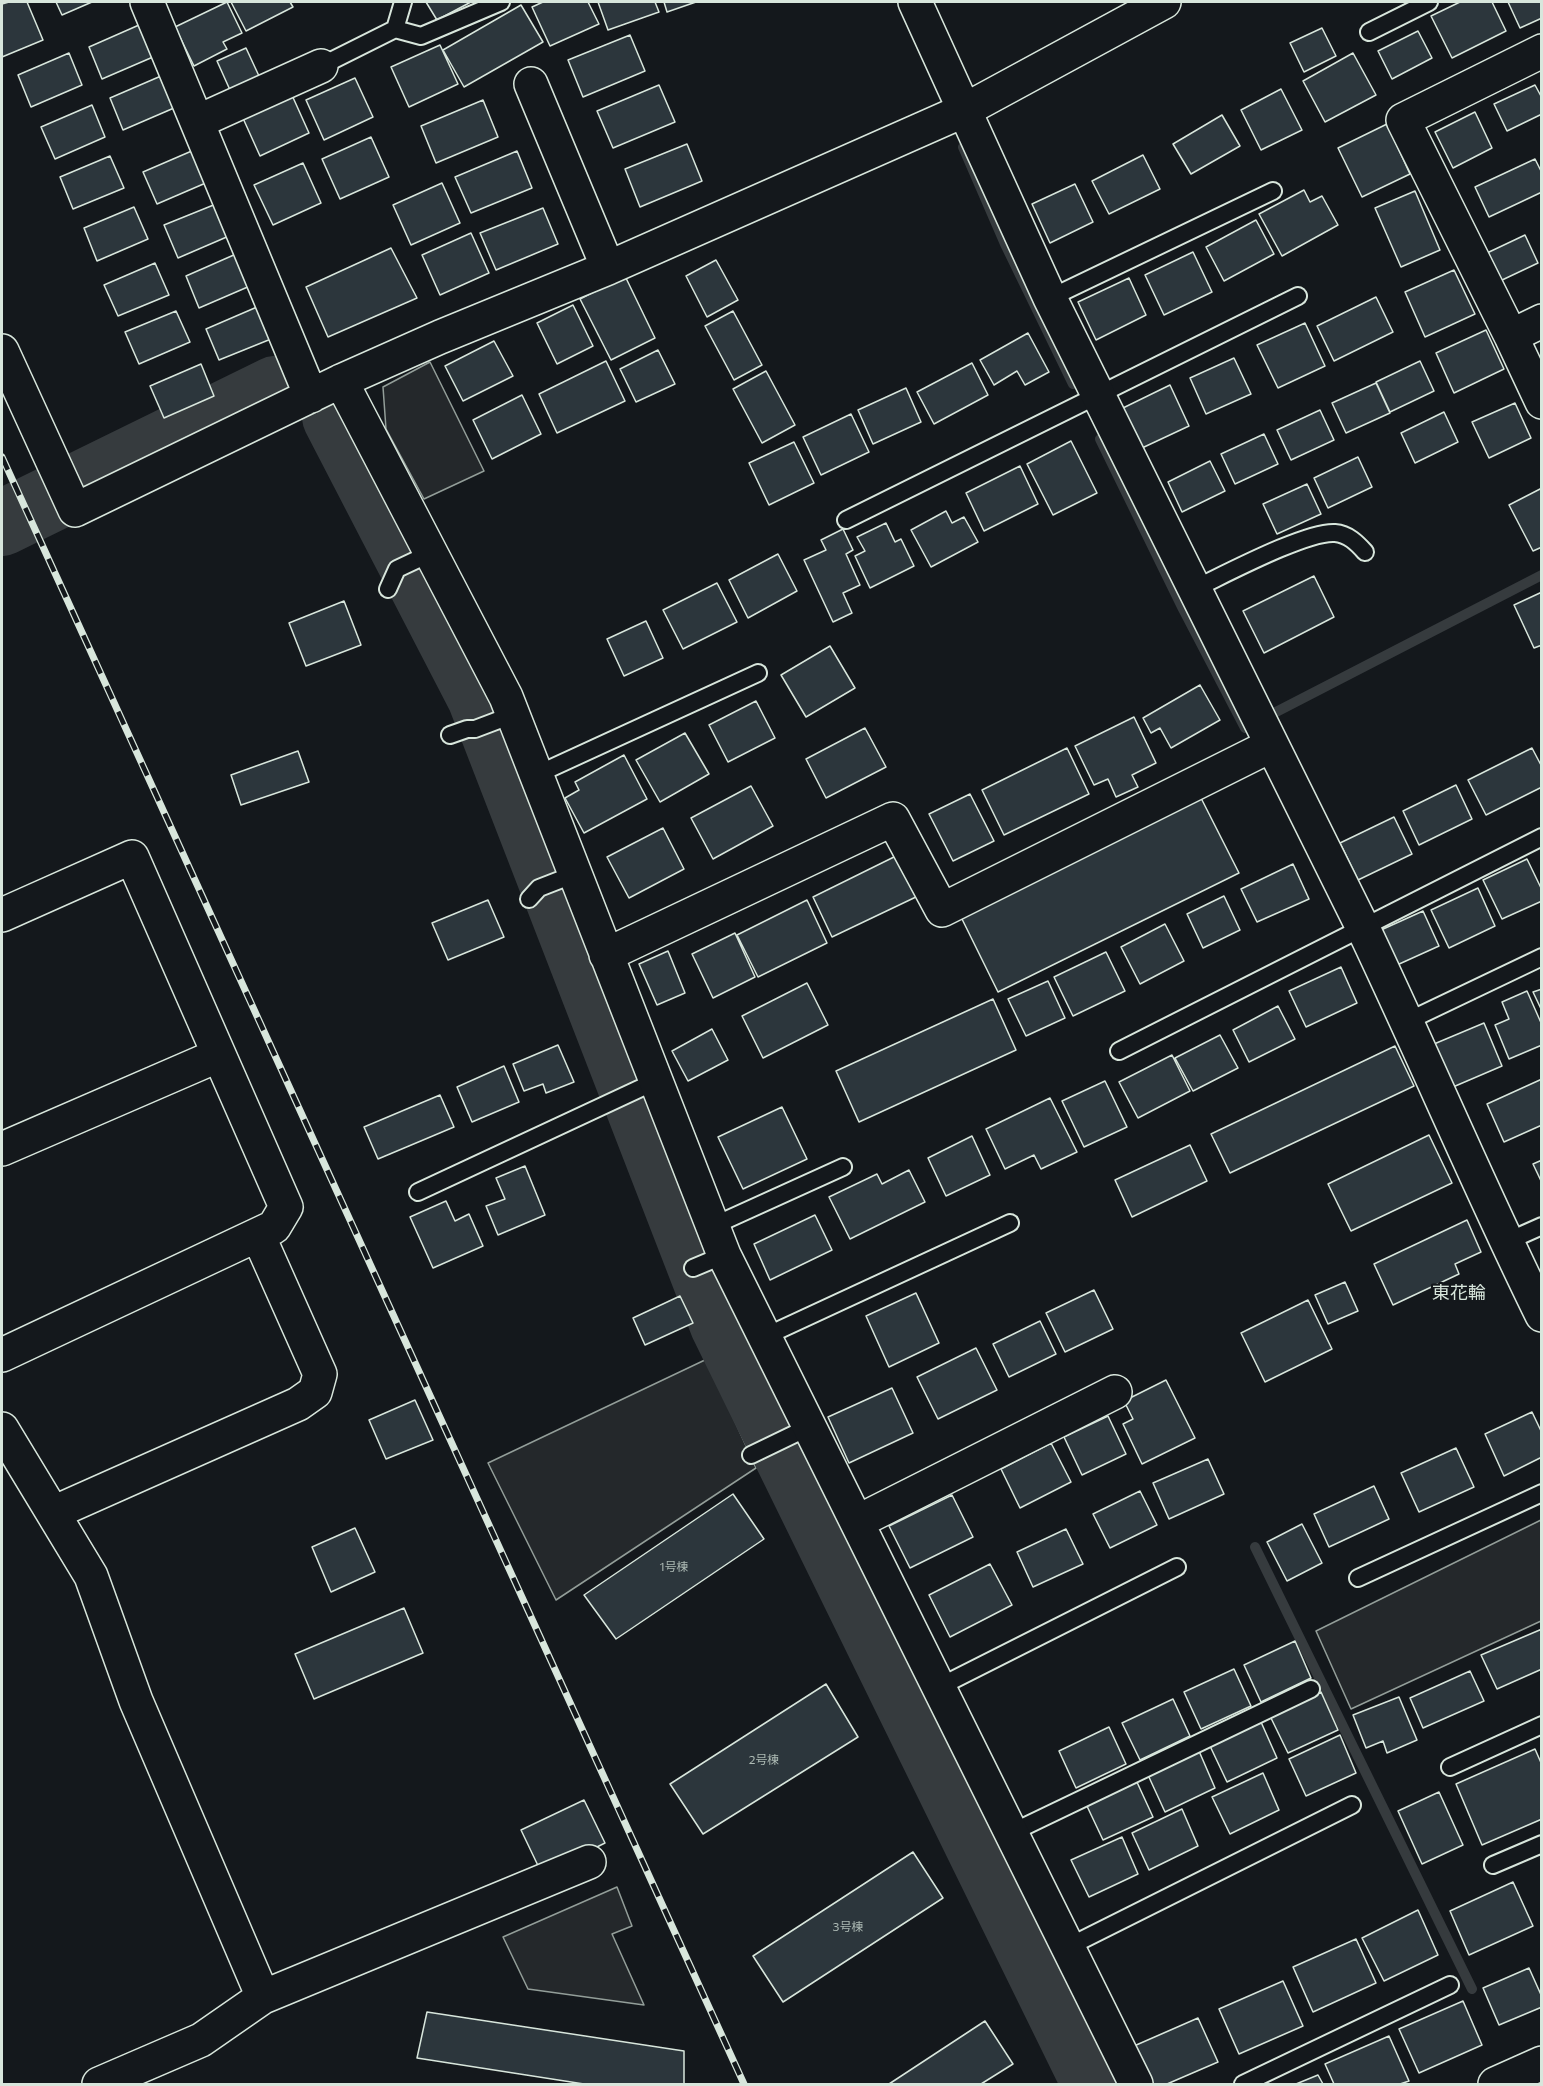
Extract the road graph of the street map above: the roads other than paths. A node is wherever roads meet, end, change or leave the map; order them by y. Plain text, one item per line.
1 (403, 2) edge
2 (501, 2) edge
3 (915, 2) edge
4 (1164, 2) edge
5 (1429, 2) edge
6 (152, 3) edge
7 (395, 29) junction
8 (1369, 32) dead end
9 (1542, 51) edge
10 (321, 66) joint
11 (531, 84) dead end
12 (964, 110) junction
13 (196, 122) junction
14 (1273, 190) dead end
15 (608, 268) junction
16 (1298, 296) dead end
17 (1050, 298) junction
18 (1542, 321) edge
19 (1511, 336) junction
20 (2, 351) edge
21 (341, 381) junction
22 (1097, 395) junction
23 (311, 396) junction
24 (1542, 402) edge
25 (846, 520) dead end
26 (1365, 552) dead end
27 (426, 556) junction
28 (1194, 589) junction
29 (388, 590) dead end
30 (758, 672) dead end
31 (508, 716) junction
32 (450, 735) dead end
33 (1271, 744) junction
34 (536, 775) junction
35 (1542, 837) edge
36 (569, 876) junction
37 (534, 894) dead end
38 (2, 915) edge
39 (1364, 928) junction
40 (606, 955) junction
41 (1542, 957) edge
42 (1408, 1021) junction
43 (1119, 1051) dead end
44 (219, 1055) junction
45 (653, 1083) junction
46 (2, 1149) edge
47 (843, 1167) dead end
48 (418, 1192) dead end
49 (1011, 1223) dead end
50 (1542, 1226) edge
51 (258, 1234) junction
52 (1506, 1242) junction
53 (718, 1246) junction
54 (693, 1268) dead end
55 (1542, 1315) edge
56 (764, 1336) junction
57 (2, 1354) edge
58 (1115, 1392) dead end
59 (808, 1427) junction
60 (2, 1428) edge
61 (751, 1455) dead end
62 (1542, 1493) edge
63 (53, 1513) junction
64 (857, 1522) junction
65 (1177, 1567) dead end
66 (1358, 1578) dead end
67 (939, 1687) junction
68 (1311, 1689) dead end
69 (1542, 1725) edge
70 (1450, 1767) dead end
71 (1352, 1805) dead end
72 (1011, 1833) junction
73 (1542, 1844) edge
74 (589, 1862) dead end
75 (1493, 1865) dead end
76 (1068, 1947) junction
77 (1450, 1985) dead end
78 (263, 1997) junction
79 (1542, 2063) edge
80 (99, 2085) edge
81 (1136, 2085) edge
82 (1243, 2085) edge
83 (1495, 2085) edge

1 - 7 lane
2 - 7 lane
3 - 12 street
4 - 12 street
5 - 8 lane
6 - 13 street
7 - 10 lane
9 - 19 street
10 - 13 street
11 - 15 street
12 - 15 street
12 - 17 street
13 - 23 street
14 - 17 lane
15 - 21 street
16 - 22 lane
17 - 22 street
18 - 19 street
19 - 24 street
20 - 23 street
21 - 23 street
21 - 27 street
22 - 25 lane
22 - 28 street
26 - 28 lane
27 - 29 lane
27 - 31 street
28 - 33 street
30 - 34 lane
31 - 32 lane
31 - 34 street
33 - 39 street
33 - 40 street
34 - 36 street
35 - 39 lane
36 - 37 lane
36 - 40 street
38 - 44 street
39 - 42 street
39 - 43 lane
40 - 45 street
41 - 42 lane
42 - 52 street
44 - 46 street
44 - 51 street
45 - 48 lane
45 - 53 street
47 - 53 lane
49 - 56 lane
50 - 52 lane
51 - 57 street
51 - 63 street
52 - 55 street
53 - 54 lane
53 - 56 street
56 - 59 street
58 - 64 street
59 - 61 lane
59 - 64 street
60 - 63 street
62 - 66 lane
63 - 78 street
64 - 67 street
65 - 67 lane
67 - 72 street
68 - 72 lane
69 - 70 lane
71 - 76 lane
72 - 76 street
73 - 75 lane
74 - 78 street
76 - 81 street
77 - 82 lane
78 - 80 street
79 - 83 street

